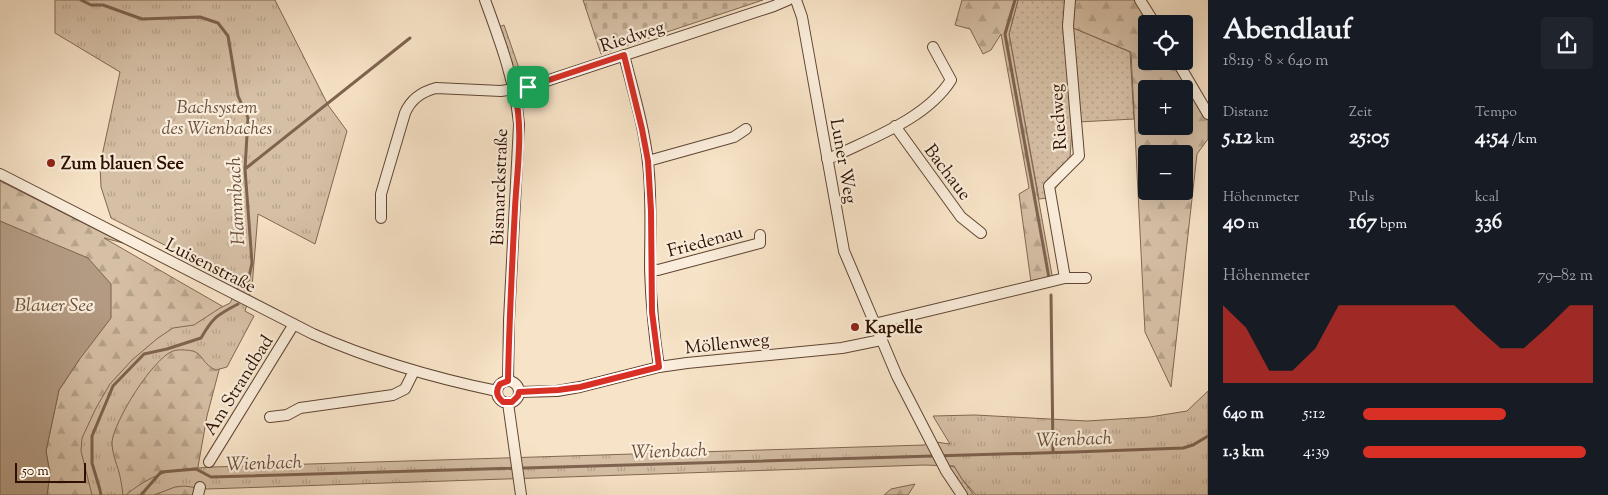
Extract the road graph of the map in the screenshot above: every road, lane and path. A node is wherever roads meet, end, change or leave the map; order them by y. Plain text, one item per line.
1 (485, 0) edge
2 (788, 0) edge
3 (796, 0) edge
4 (1070, 0) edge
5 (1140, 0) edge
6 (1149, 15) edge
7 (934, 47) dead end
8 (624, 55) junction
9 (1182, 70) edge
10 (514, 90) junction
11 (1208, 114) edge
12 (894, 126) junction
13 (746, 129) dead end
14 (827, 159) junction
15 (648, 161) junction
16 (0, 174) edge
17 (381, 218) dead end
18 (980, 233) dead end
19 (760, 234) dead end
20 (650, 270) junction
21 (1065, 278) junction
22 (1086, 278) dead end
23 (294, 324) junction
24 (874, 324) junction
25 (881, 340) junction
26 (659, 367) junction
27 (414, 371) junction
28 (508, 381) junction
29 (497, 391) junction
30 (519, 392) junction
31 (508, 403) junction
32 (270, 418) dead end
33 (209, 462) dead end
34 (521, 495) edge
35 (962, 495) edge

1 - 10 street, Bismarckstraße
2 - 8 street, Riedweg
3 - 14 street, Luner Weg
4 - 21 street, Riedweg
5 - 6 street
7 - 12 street
8 - 10 street, Riedweg
8 - 15 street, Friedenau
9 - 11 street
10 - 17 street, Riedweg
10 - 28 street, Bismarckstraße
12 - 14 street
12 - 18 street, Bachaue
13 - 15 street
14 - 24 street, Luner Weg
15 - 20 street, Friedenau
16 - 23 street, Luisenstraße
19 - 20 street, Friedenau
20 - 26 street, Friedenau
21 - 22 street
21 - 24 street
23 - 27 street, Luisenstraße
23 - 33 street, Am Strandbad
24 - 25 street, Luner Weg
25 - 26 street, Möllenweg
25 - 35 street, Luner Weg
26 - 30 street, Möllenweg
27 - 29 street, Luisenstraße
27 - 32 street
28 - 29 street
28 - 30 street
29 - 31 street
30 - 31 street
31 - 34 street

